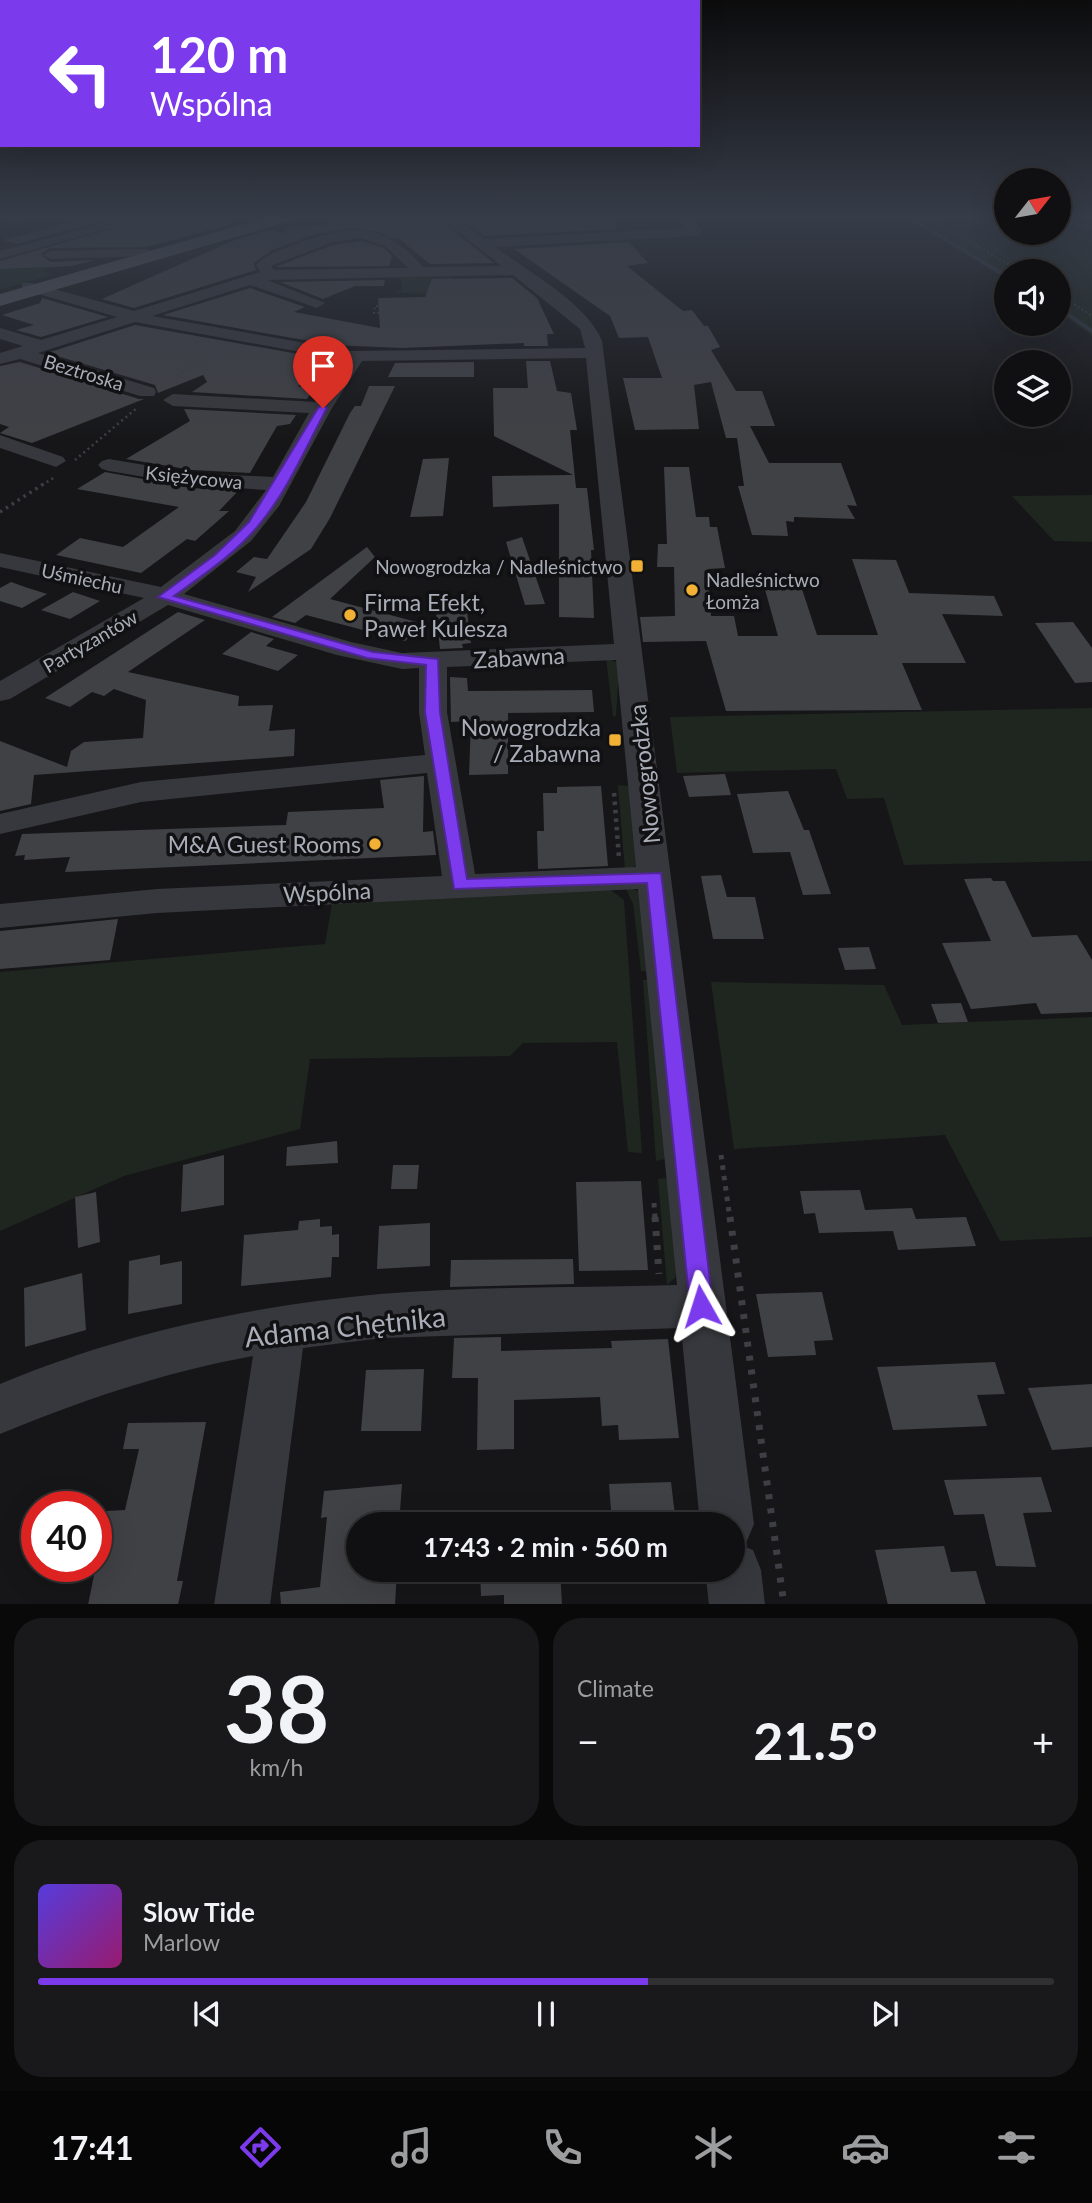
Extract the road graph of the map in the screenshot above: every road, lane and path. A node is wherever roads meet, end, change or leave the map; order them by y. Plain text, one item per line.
1 (20, 293) edge
2 (50, 293) edge
3 (206, 293) edge
4 (289, 293) edge
5 (553, 293) edge
6 (0, 300) edge
7 (1071, 301) edge
8 (317, 303) dead end
9 (377, 306) dead end
10 (459, 312) dead end
11 (132, 316) junction
12 (1092, 316) edge
13 (0, 333) edge
14 (41, 346) junction
15 (228, 346) dead end
16 (20, 353) junction
17 (594, 353) junction
18 (356, 357) junction
19 (0, 359) edge
20 (149, 395) junction
21 (173, 400) dead end
22 (323, 408) junction
23 (0, 441) edge
24 (109, 465) joint
25 (64, 466) junction
26 (279, 484) junction
27 (0, 512) edge
28 (0, 560) edge
29 (164, 597) junction
30 (630, 652) junction
31 (433, 662) junction
32 (0, 693) edge
33 (442, 762) junction
34 (0, 824) edge
35 (655, 877) junction
36 (460, 885) junction
37 (0, 916) edge
38 (719, 1141) dead end
39 (701, 1306) junction
40 (281, 1330) junction
41 (0, 1409) edge
42 (726, 1512) edge
43 (734, 1582) edge
44 (242, 1604) edge
45 (737, 1604) edge
46 (784, 1604) edge

1 - 6 main road
2 - 11 street
3 - 11 street
4 - 8 street
5 - 17 street, Nowogrodzka
7 - 12 path
9 - 10 path
11 - 14 street
11 - 18 street
13 - 14 street
14 - 16 street
15 - 20 path
16 - 19 street
16 - 20 street, Beztroska
17 - 18 street
17 - 30 street, Nowogrodzka
18 - 22 street, Partyzantów
20 - 25 path
21 - 22 street
22 - 26 street, Partyzantów
23 - 25 street
24 - 25 path
24 - 26 street, Księżycowa
25 - 27 path
26 - 29 street, Partyzantów
28 - 29 street, Uśmiechu
29 - 31 street, Zabawna
29 - 32 street, Partyzantów
30 - 31 street, Zabawna
30 - 35 street, Nowogrodzka
31 - 33 street
33 - 34 street
33 - 36 street
35 - 36 street, Wspólna
35 - 39 street, Nowogrodzka
36 - 37 street, Wspólna
38 - 46 path
39 - 40 street, Adama Chętnika
39 - 42 street, Nowogrodzka
40 - 41 street, Adama Chętnika
40 - 44 street
43 - 45 street

